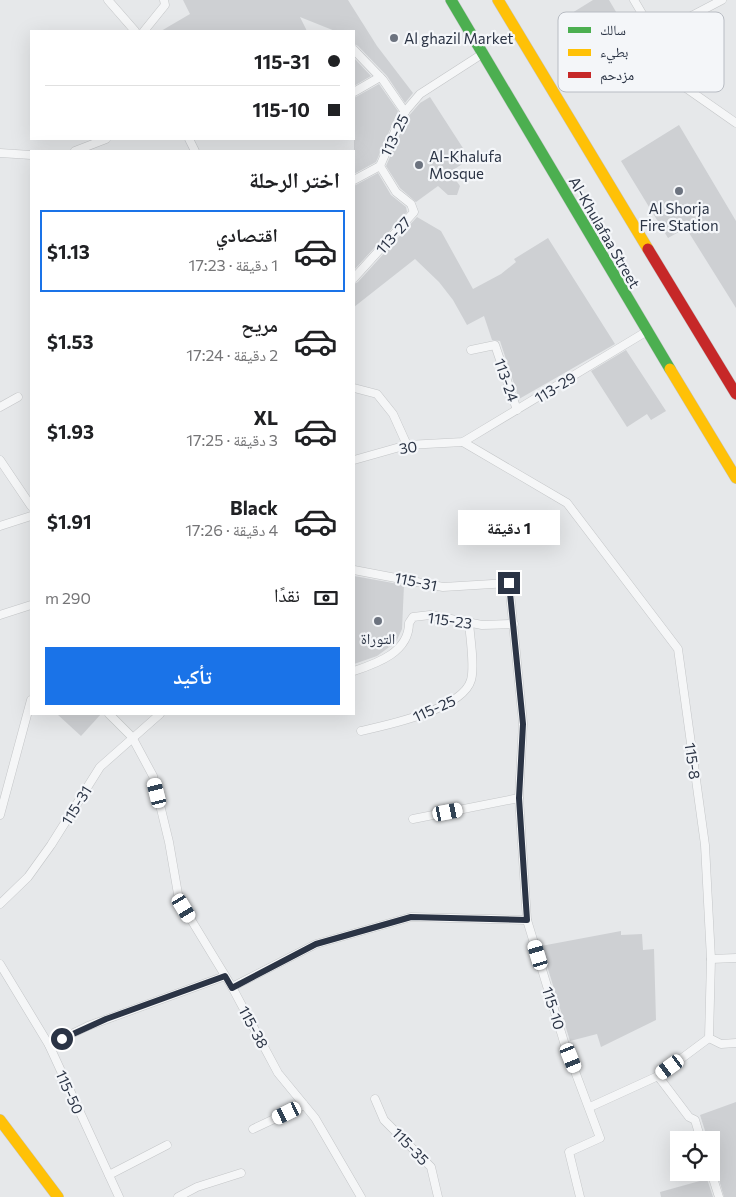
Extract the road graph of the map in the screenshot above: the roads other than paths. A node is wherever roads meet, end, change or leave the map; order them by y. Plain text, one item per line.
1 (108, 0) edge
2 (164, 0) edge
3 (451, 0) edge
4 (498, 0) edge
5 (634, 0) edge
6 (722, 0) edge
7 (641, 12) edge
8 (699, 12) edge
9 (134, 30) edge
10 (145, 30) edge
11 (355, 51) edge
12 (483, 54) junction
13 (380, 77) junction
14 (355, 91) edge
15 (692, 92) edge
16 (405, 112) junction
17 (736, 123) edge
18 (104, 140) edge
19 (90, 149) edge
20 (0, 153) edge
21 (30, 155) edge
22 (380, 166) junction
23 (355, 179) edge
24 (355, 277) edge
25 (647, 332) junction
26 (471, 350) dead end
27 (355, 388) edge
28 (736, 394) edge
29 (18, 397) dead end
30 (0, 407) edge
31 (517, 410) junction
32 (463, 442) junction
33 (407, 445) junction
34 (0, 460) edge
35 (355, 460) edge
36 (736, 478) edge
37 (30, 505) edge
38 (30, 516) edge
39 (0, 526) edge
40 (355, 570) edge
41 (509, 583) joint
42 (30, 606) edge
43 (0, 615) edge
44 (469, 622) junction
45 (514, 624) junction
46 (355, 671) edge
47 (30, 704) edge
48 (110, 715) edge
49 (159, 715) edge
50 (361, 731) dead end
51 (132, 737) junction
52 (519, 798) junction
53 (0, 815) edge
54 (413, 818) dead end
55 (0, 904) edge
56 (527, 920) junction
57 (736, 958) edge
58 (711, 959) junction
59 (0, 964) edge
60 (225, 976) junction
61 (232, 988) junction
62 (709, 1038) junction
63 (736, 1043) edge
64 (49, 1045) junction
65 (658, 1076) junction
66 (375, 1099) dead end
67 (304, 1105) junction
68 (590, 1107) junction
69 (0, 1120) edge
70 (253, 1129) dead end
71 (698, 1131) edge
72 (168, 1145) dead end
73 (241, 1173) dead end
74 (109, 1175) junction
75 (714, 1181) edge
76 (58, 1197) edge
77 (119, 1197) edge
78 (178, 1197) edge
79 (361, 1197) edge
80 (438, 1197) edge
81 (580, 1197) edge
82 (719, 1197) edge

1 - 9 lane
2 - 10 lane
3 - 12 main road, Al-Khulafaa Street
4 - 28 main road, Al-Khulafaa Street
5 - 7 lane
6 - 8 lane
11 - 13 lane
12 - 16 lane, 113-25
12 - 25 main road, Al-Khulafaa Street
13 - 14 lane
13 - 16 lane
15 - 17 lane
16 - 22 lane, 113-25
18 - 19 lane
20 - 21 lane
22 - 23 lane, 113-25
22 - 24 lane, 113-27
25 - 31 lane, 113-29
25 - 36 main road, Al-Khulafaa Street
26 - 31 lane, 113-24
27 - 33 lane
29 - 30 lane
31 - 32 lane, 113-29
32 - 33 lane, 30
32 - 58 lane, 115-8
33 - 35 lane, 30
34 - 37 lane
38 - 39 lane
40 - 41 lane, 115-31
41 - 45 lane, 115-10
42 - 43 lane
44 - 45 lane, 115-23
44 - 46 lane, 115-23
44 - 50 lane, 115-25
45 - 52 lane, 115-10
47 - 53 lane
48 - 51 lane, 115-38
49 - 51 lane, 115-31
51 - 55 lane, 115-31
51 - 60 lane, 115-38
52 - 54 lane
52 - 56 lane, 115-10
56 - 61 lane
56 - 68 lane, 115-10
57 - 58 lane
58 - 62 lane, 115-8
59 - 64 lane, 115-50
60 - 61 lane, 115-38
60 - 64 lane
61 - 67 lane, 115-38
62 - 63 lane
62 - 65 lane
64 - 74 lane, 115-50
65 - 68 lane
65 - 71 lane
66 - 80 lane, 115-35
67 - 70 lane
67 - 79 lane, 115-38
68 - 81 lane, 115-10
69 - 76 main road
72 - 74 lane
73 - 78 lane
74 - 77 lane, 115-50
75 - 82 lane

